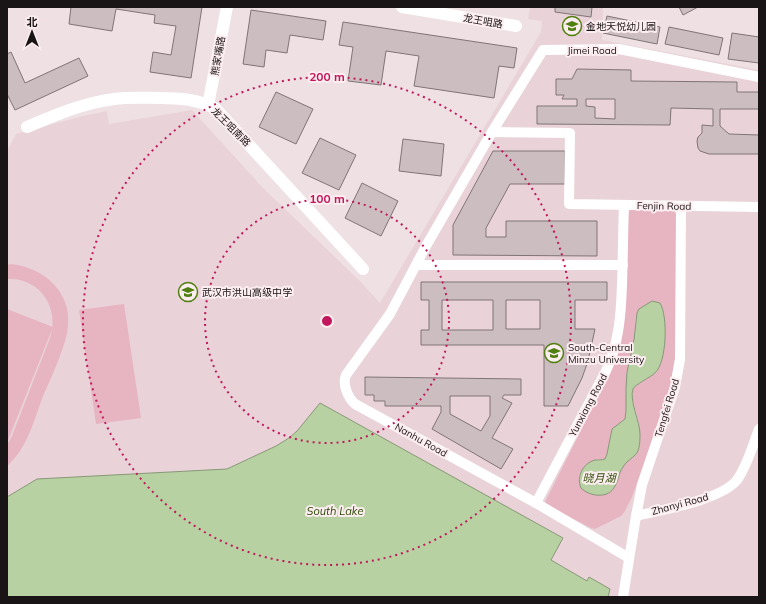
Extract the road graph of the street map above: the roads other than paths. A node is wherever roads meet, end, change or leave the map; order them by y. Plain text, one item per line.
1 (227, 7) edge
2 (402, 7) edge
3 (516, 26) dead end
4 (759, 77) edge
5 (208, 105) junction
6 (27, 127) dead end
7 (492, 132) junction
8 (624, 205) junction
9 (681, 206) junction
10 (759, 207) edge
11 (416, 265) junction
12 (623, 265) junction
13 (363, 269) dead end
14 (759, 429) edge
15 (536, 503) junction
16 (636, 516) junction
17 (629, 558) junction
18 (623, 597) edge

1 - 5 street, 熊家嘴路
2 - 3 street, 龙王咀路
4 - 7 street, Jimei Road
5 - 6 street, 龙王咀南路
5 - 13 street, 龙王咀南路
7 - 8 street, Fenjin Road
7 - 11 street, Nanhu Road
8 - 9 street, Fenjin Road
8 - 12 street, Yunxiang Road
9 - 10 street, Fenjin Road
9 - 16 street, Tengfei Road
11 - 12 street
11 - 15 street, Nanhu Road
12 - 15 street, Yunxiang Road
14 - 16 street, Zhanyi Road
15 - 17 street, Nanhu Road
16 - 17 street, Tengfei Road
17 - 18 street, Tengfei Road

